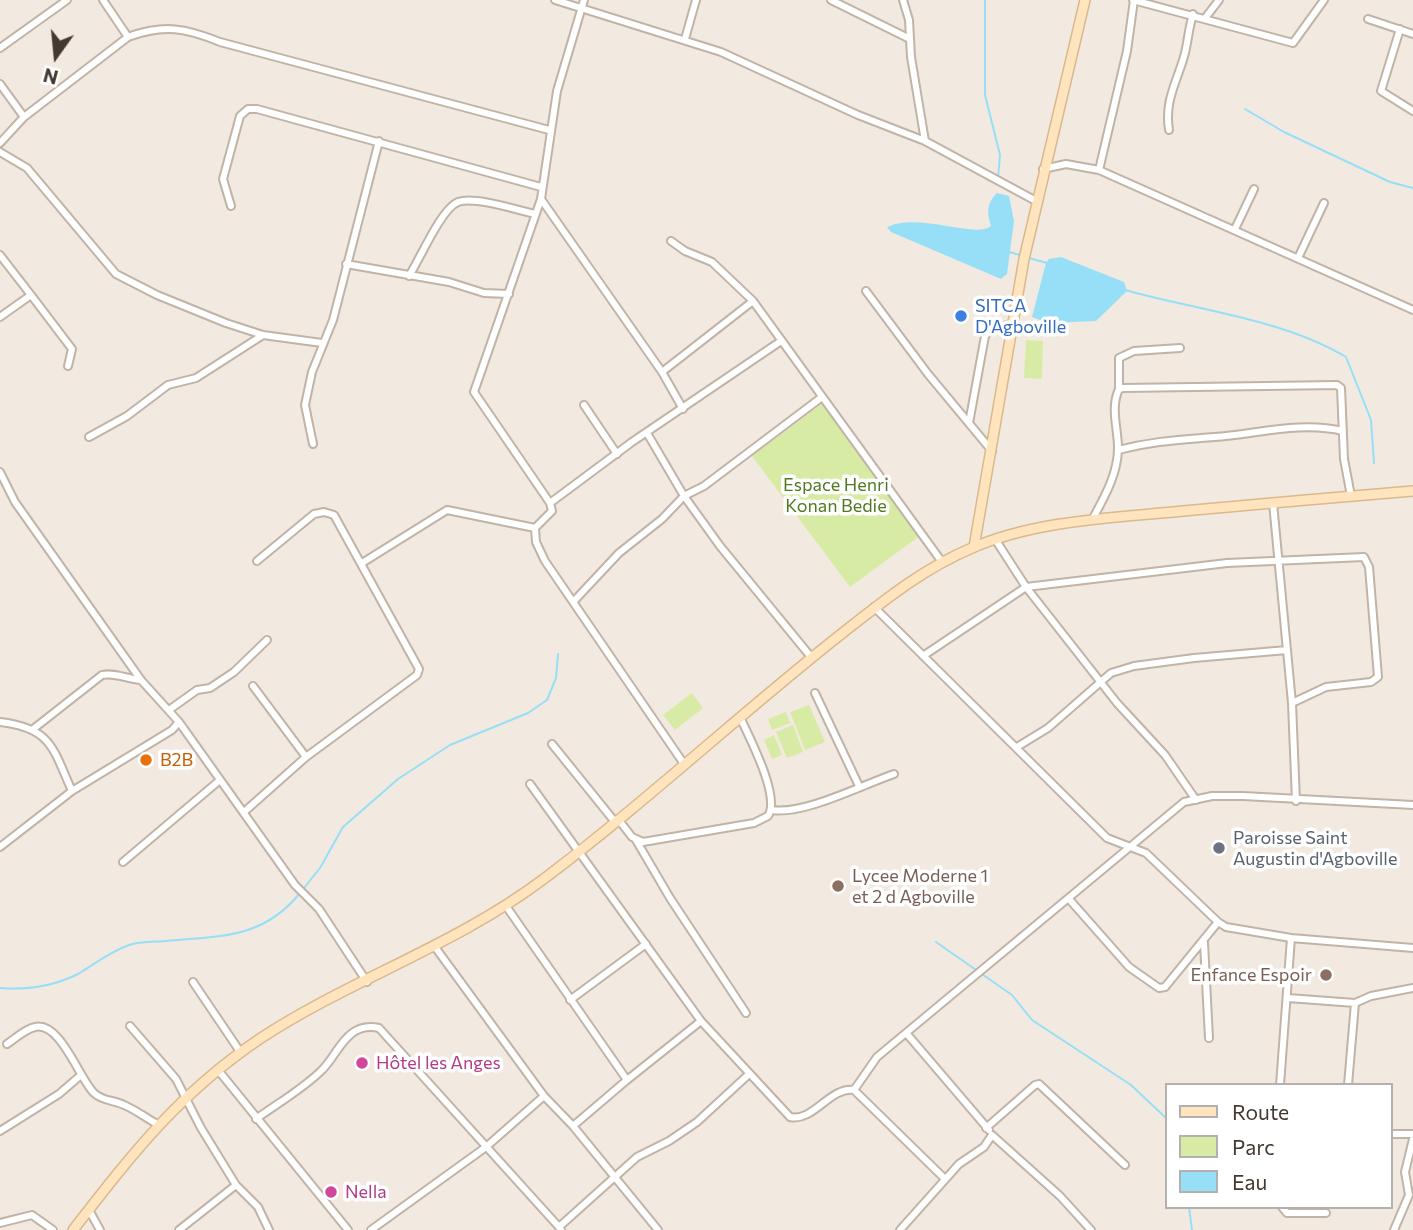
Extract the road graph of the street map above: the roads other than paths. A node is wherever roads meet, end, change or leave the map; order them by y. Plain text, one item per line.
1 (67, 0) edge
2 (103, 0) edge
3 (555, 0) edge
4 (584, 0) edge
5 (696, 0) edge
6 (831, 0) edge
7 (903, 0) edge
8 (1085, 0) edge
9 (1134, 0) edge
10 (1219, 0) edge
11 (1324, 0) edge
12 (581, 9) junction
13 (1193, 14) junction
14 (1206, 17) junction
15 (1368, 19) dead end
16 (1400, 29) junction
17 (1413, 34) edge
18 (128, 37) junction
19 (685, 39) junction
20 (910, 39) junction
21 (0, 48) edge
22 (0, 84) edge
23 (1413, 111) edge
24 (24, 117) junction
25 (549, 130) junction
26 (1169, 130) dead end
27 (379, 141) junction
28 (925, 141) junction
29 (0, 142) edge
30 (0, 152) edge
31 (1043, 169) junction
32 (1099, 170) junction
33 (541, 187) junction
34 (1254, 189) dead end
35 (541, 199) junction
36 (1036, 201) junction
37 (1324, 203) dead end
38 (231, 206) dead end
39 (535, 214) junction
40 (1235, 229) junction
41 (671, 241) dead end
42 (0, 255) edge
43 (1298, 258) junction
44 (346, 264) junction
45 (409, 276) junction
46 (866, 291) dead end
47 (509, 294) junction
48 (31, 295) junction
49 (753, 302) junction
50 (1413, 310) edge
51 (0, 317) edge
52 (1013, 324) junction
53 (263, 335) junction
54 (781, 341) junction
55 (322, 343) junction
56 (1180, 348) dead end
57 (68, 366) dead end
58 (662, 372) junction
59 (1119, 389) junction
60 (822, 397) junction
61 (584, 405) dead end
62 (683, 409) junction
63 (969, 423) junction
64 (1343, 431) junction
65 (647, 433) junction
66 (89, 437) dead end
67 (313, 444) dead end
68 (1118, 450) junction
69 (992, 452) junction
70 (617, 454) junction
71 (0, 472) edge
72 (1413, 491) edge
73 (684, 496) junction
74 (1351, 496) junction
75 (550, 503) junction
76 (1273, 503) junction
77 (1092, 520) junction
78 (535, 528) junction
79 (995, 539) junction
80 (974, 547) junction
81 (257, 561) dead end
82 (1280, 561) junction
83 (942, 562) junction
84 (362, 563) junction
85 (1026, 587) junction
86 (574, 601) junction
87 (874, 607) junction
88 (267, 640) dead end
89 (1287, 650) junction
90 (923, 656) junction
91 (811, 657) junction
92 (141, 680) junction
93 (1101, 681) junction
94 (253, 686) dead end
95 (815, 693) dead end
96 (1292, 703) junction
97 (169, 710) junction
98 (740, 717) junction
99 (0, 722) edge
100 (179, 722) junction
101 (32, 730) junction
102 (552, 744) dead end
103 (1017, 747) junction
104 (306, 757) junction
105 (684, 764) junction
106 (894, 774) dead end
107 (220, 780) junction
108 (530, 784) dead end
109 (859, 786) junction
110 (72, 791) junction
111 (1196, 800) junction
112 (1296, 801) junction
113 (1413, 806) edge
114 (772, 810) junction
115 (244, 812) junction
116 (617, 820) junction
117 (636, 840) junction
118 (1131, 846) junction
119 (0, 847) edge
120 (580, 851) junction
121 (123, 862) dead end
122 (1069, 899) junction
123 (506, 906) junction
124 (1218, 922) junction
125 (1291, 938) junction
126 (1204, 941) junction
127 (646, 944) junction
128 (435, 947) junction
129 (1413, 948) edge
130 (193, 982) dead end
131 (367, 982) junction
132 (1413, 988) edge
133 (1288, 998) junction
134 (570, 1000) junction
135 (1355, 1003) junction
136 (746, 1013) dead end
137 (701, 1021) junction
138 (130, 1026) dead end
139 (907, 1034) junction
140 (1209, 1038) dead end
141 (8, 1044) dead end
142 (241, 1053) junction
143 (218, 1070) junction
144 (748, 1075) junction
145 (81, 1076) junction
146 (627, 1080) junction
147 (1280, 1083) edge
148 (1349, 1083) edge
149 (854, 1090) junction
150 (186, 1095) junction
151 (544, 1096) junction
152 (257, 1119) junction
153 (157, 1124) junction
154 (573, 1126) junction
155 (986, 1128) junction
156 (0, 1131) edge
157 (1392, 1134) edge
158 (992, 1135) junction
159 (1413, 1136) edge
160 (486, 1147) junction
161 (1125, 1165) dead end
162 (614, 1177) junction
163 (945, 1179) junction
164 (236, 1185) junction
165 (1411, 1187) edge
166 (1284, 1209) edge
167 (89, 1210) junction
168 (1326, 1213) dead end
169 (0, 1223) edge
170 (560, 1229) edge
171 (53, 1230) edge
172 (73, 1230) edge
173 (100, 1230) edge
174 (180, 1230) edge
175 (269, 1230) edge
176 (348, 1230) edge
177 (371, 1230) edge
178 (658, 1230) edge
179 (900, 1230) edge
180 (1091, 1230) edge
181 (1394, 1230) edge

1 - 21 street
2 - 18 street
3 - 12 street
4 - 12 street
5 - 19 street
6 - 20 street
7 - 20 street
8 - 31 main road
9 - 13 street
9 - 32 street
10 - 14 street
11 - 14 street
12 - 19 street
12 - 25 street
13 - 14 street
13 - 26 street
15 - 16 street
16 - 17 street
16 - 23 street
18 - 24 street
18 - 25 street
19 - 28 street
20 - 28 street
22 - 24 street
24 - 29 street
25 - 33 street
27 - 33 street
27 - 38 street
27 - 44 street
28 - 36 street
30 - 53 street
31 - 32 street
31 - 36 main road
32 - 40 street
33 - 35 street
34 - 40 street
35 - 39 street
35 - 58 street
36 - 52 main road
37 - 43 street
39 - 45 street
39 - 47 street
40 - 43 street
41 - 49 street
42 - 48 street
43 - 50 street
44 - 45 street
44 - 55 street
45 - 47 street
46 - 63 street
47 - 75 street
48 - 51 street
48 - 57 street
49 - 54 street
49 - 58 street
52 - 63 street
52 - 69 main road
53 - 55 street
53 - 66 street
54 - 60 street
54 - 62 street
55 - 67 street
56 - 59 street
58 - 62 street
59 - 64 street
59 - 68 street
60 - 73 street
60 - 83 street
61 - 70 street
62 - 65 street
63 - 69 street
64 - 68 street
64 - 74 street
65 - 70 street
65 - 73 street
68 - 77 street
69 - 80 main road
70 - 75 street
71 - 92 street
72 - 74 main road
73 - 86 street
73 - 91 street
74 - 76 main road
75 - 78 street
76 - 77 main road
76 - 82 street
77 - 79 main road
78 - 84 street
78 - 86 street
79 - 80 main road
79 - 85 street
80 - 83 main road
81 - 84 street
82 - 85 street
82 - 89 street
82 - 96 street
83 - 87 main road
84 - 104 street
85 - 90 street
85 - 93 street
86 - 105 street
87 - 90 street
87 - 91 main road
88 - 97 street
89 - 93 street
89 - 96 street
90 - 103 street
91 - 98 main road
92 - 97 street
92 - 101 street
93 - 103 street
93 - 111 street
94 - 104 street
95 - 109 street
96 - 112 street
97 - 100 street
98 - 105 main road
98 - 114 street
99 - 101 street
100 - 107 street
100 - 110 street
101 - 110 street
102 - 116 street
103 - 118 street
104 - 115 street
105 - 116 main road
106 - 109 street
107 - 115 street
107 - 121 street
108 - 120 street
109 - 114 street
110 - 119 street
111 - 112 street
111 - 118 street
112 - 113 street
114 - 117 street
115 - 131 street
116 - 117 street
116 - 120 main road
117 - 136 street
118 - 122 street
118 - 124 street
120 - 123 main road
120 - 127 street
122 - 126 street
122 - 139 street
123 - 128 main road
123 - 134 street
124 - 125 street
124 - 126 street
125 - 129 street
125 - 133 street
126 - 140 street
127 - 134 street
127 - 137 street
128 - 131 main road
128 - 151 street
130 - 142 street
131 - 142 main road
132 - 135 street
133 - 135 street
133 - 147 street
134 - 146 street
135 - 148 street
137 - 144 street
137 - 146 street
138 - 150 street
139 - 149 street
139 - 155 street
141 - 145 street
142 - 143 main road
143 - 150 main road
143 - 152 street
144 - 149 street
144 - 162 street
145 - 153 street
145 - 156 street
146 - 154 street
149 - 163 street
150 - 153 main road
150 - 164 street
151 - 154 street
151 - 160 street
152 - 160 street
152 - 176 street
153 - 167 main road
154 - 162 street
155 - 158 street
155 - 161 street
157 - 159 street
158 - 163 street
158 - 180 street
159 - 165 street
160 - 170 street
160 - 177 street
162 - 170 street
162 - 178 street
163 - 179 street
164 - 174 street
164 - 175 street
165 - 181 street
166 - 168 street
167 - 172 main road
167 - 173 street
169 - 171 street

